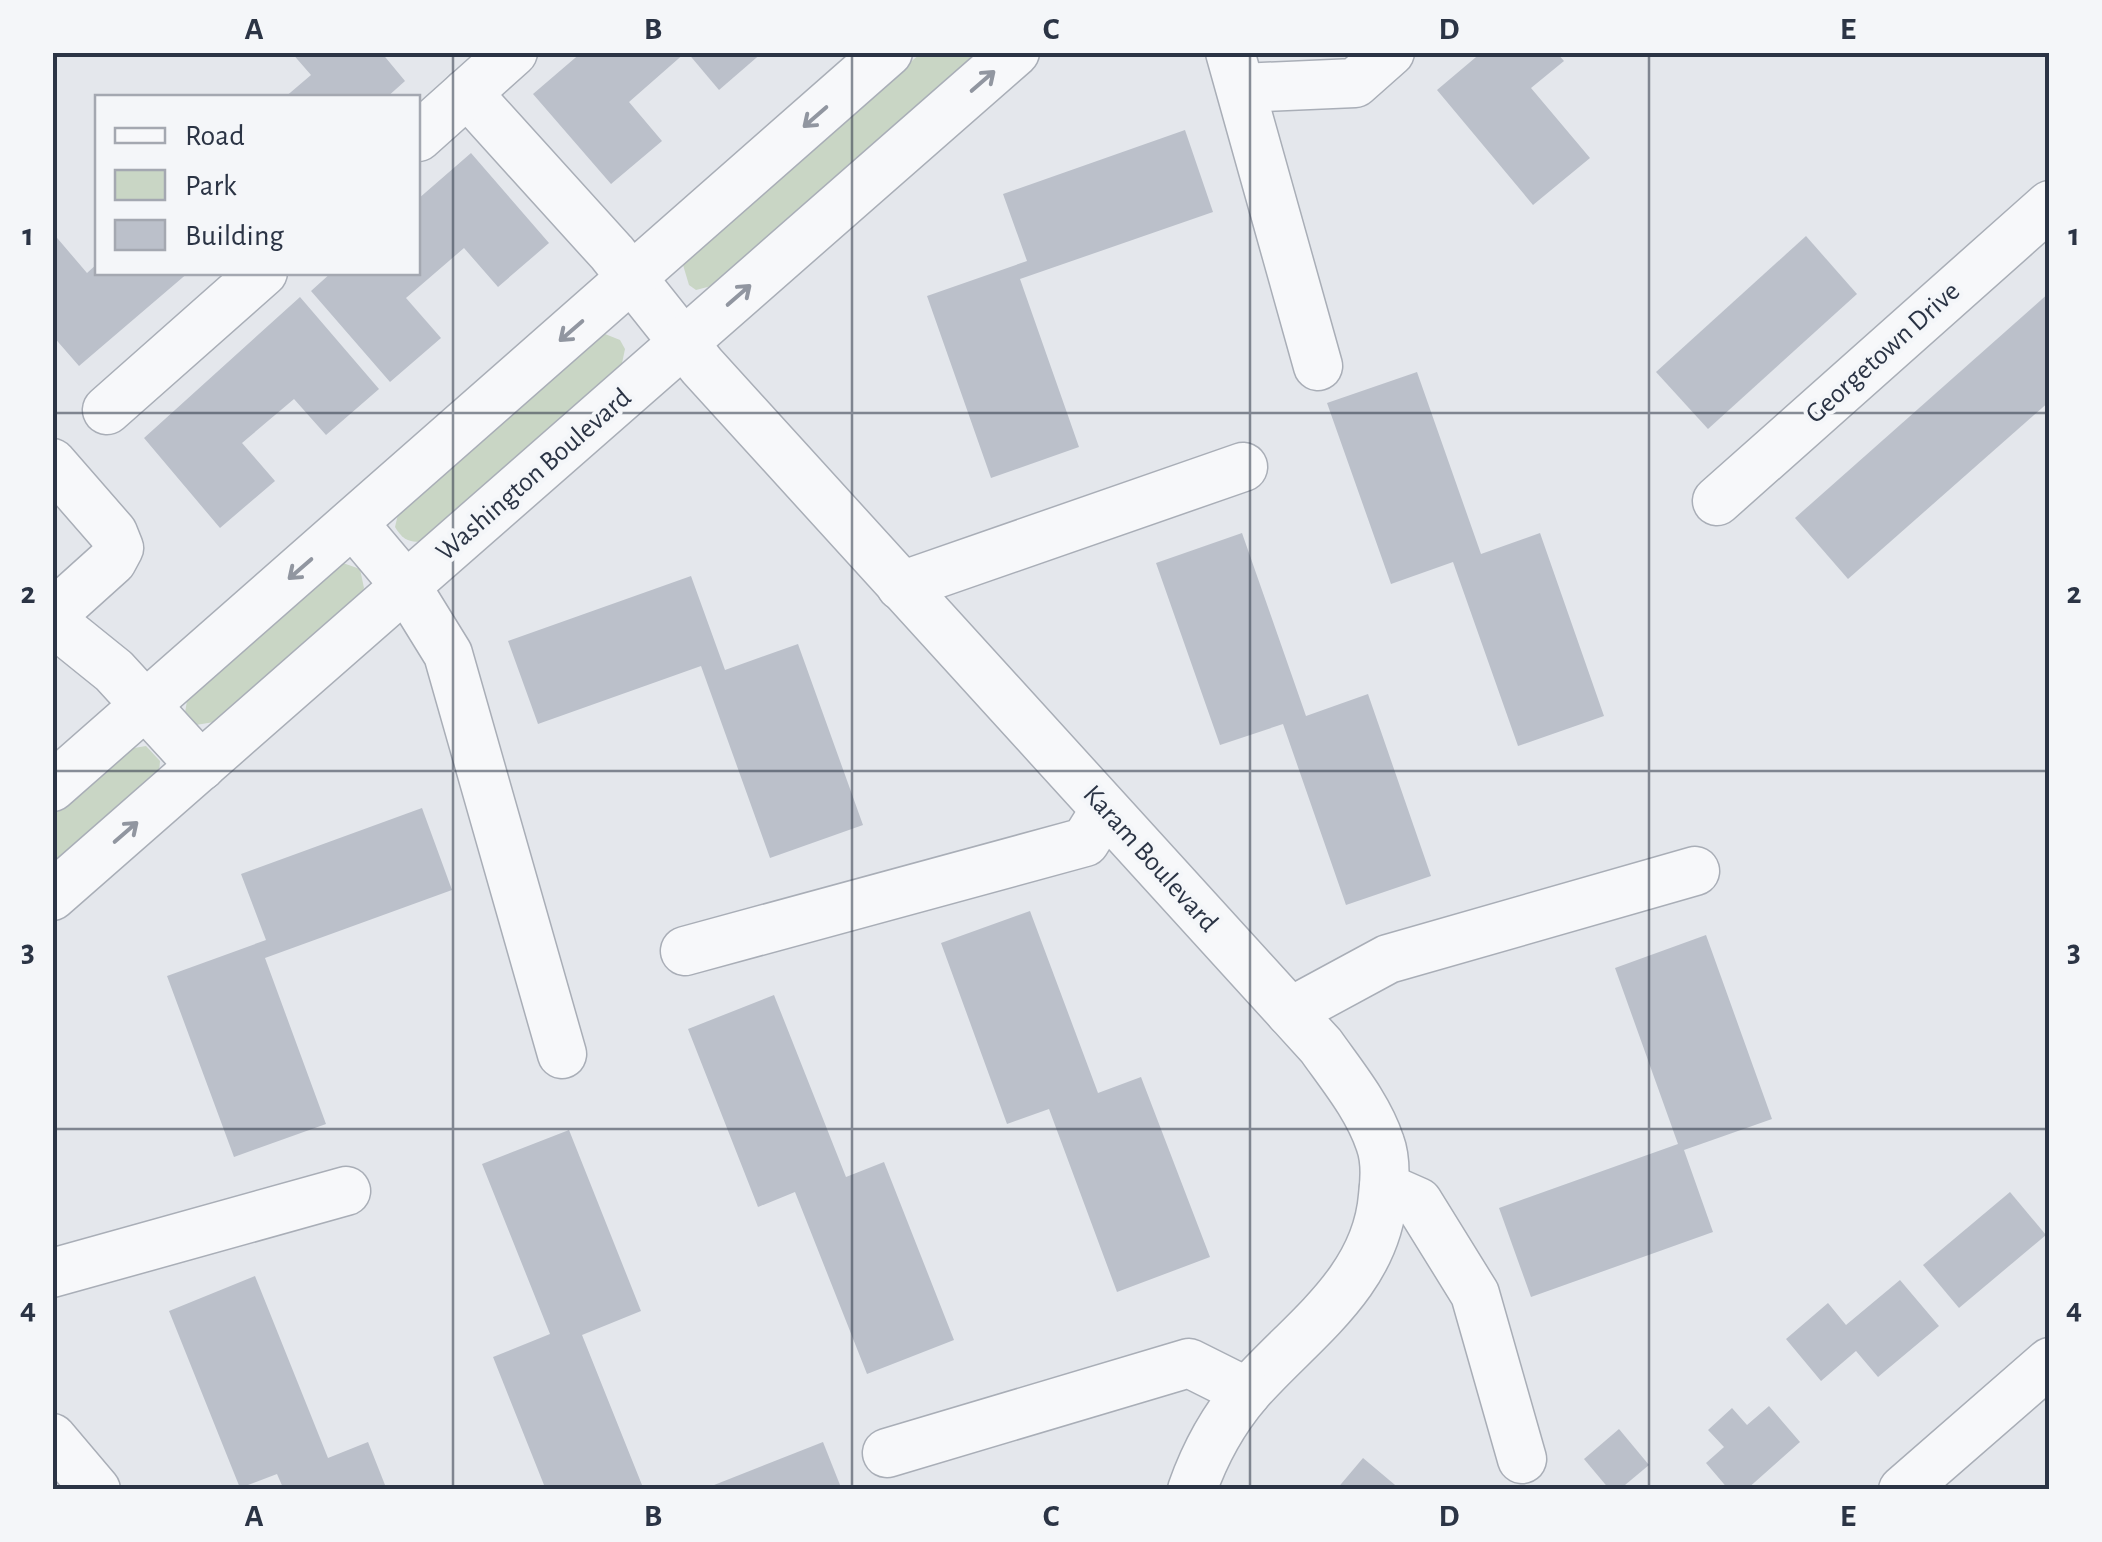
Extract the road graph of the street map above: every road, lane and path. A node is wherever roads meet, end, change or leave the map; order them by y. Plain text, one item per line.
1 (513, 52) edge
2 (888, 52) edge
3 (1015, 52) edge
4 (1390, 52) edge
5 (1236, 70) edge
6 (467, 94) junction
7 (420, 135) edge
8 (2050, 205) edge
9 (260, 275) edge
10 (630, 280) junction
11 (683, 344) junction
12 (1318, 366) dead end
13 (106, 410) dead end
14 (52, 462) edge
15 (1244, 468) dead end
16 (1717, 501) dead end
17 (352, 523) junction
18 (406, 586) junction
19 (901, 586) junction
20 (52, 618) edge
21 (147, 704) junction
22 (201, 766) junction
23 (52, 787) edge
24 (1105, 810) junction
25 (1695, 870) dead end
26 (52, 896) edge
27 (686, 951) dead end
28 (1290, 1012) junction
29 (562, 1054) dead end
30 (1384, 1188) junction
31 (346, 1192) dead end
32 (52, 1273) edge
33 (2050, 1362) edge
34 (1247, 1392) junction
35 (52, 1438) edge
36 (887, 1452) dead end
37 (1522, 1459) dead end
38 (96, 1490) edge
39 (1192, 1490) edge
40 (1903, 1490) edge

1 - 6 street
2 -> 10 street
11 -> 3 street, Washington Boulevard
4 - 5 street
5 - 12 street
6 - 7 street
6 - 10 street, Karam Boulevard
8 - 16 street, Georgetown Drive
9 - 13 street
10 - 11 street, Karam Boulevard
10 -> 17 street
11 - 18 street, Washington Boulevard
11 - 19 street, Karam Boulevard
14 - 20 street
15 - 19 street
17 - 18 street
17 -> 21 street
18 - 22 street, Washington Boulevard
18 - 29 street
19 - 24 street, Karam Boulevard
20 - 21 street
21 - 22 street
21 - 23 street
26 -> 22 street, Washington Boulevard
24 - 27 street
24 - 28 street, Karam Boulevard
25 - 28 street
28 - 30 street, Karam Boulevard
30 - 34 street, Karam Boulevard
30 - 37 street
31 - 32 street
33 - 40 street
34 - 36 street
34 - 39 street, Karam Boulevard
35 - 38 street

